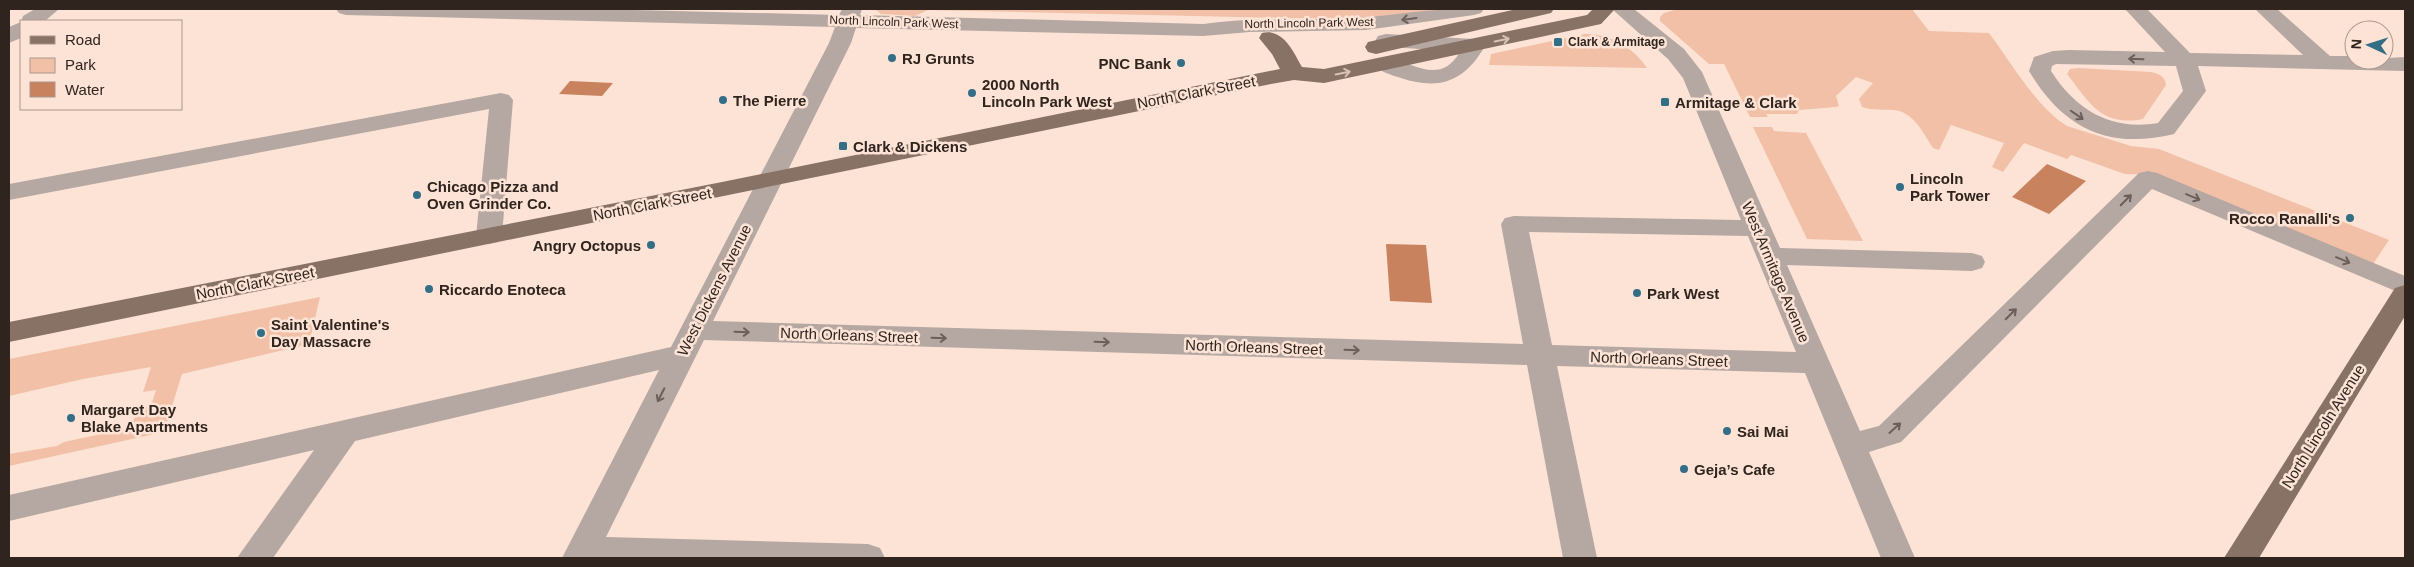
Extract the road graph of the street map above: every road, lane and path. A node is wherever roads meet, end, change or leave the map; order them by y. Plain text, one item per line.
1 (49, 9) edge
2 (346, 9) edge
3 (1474, 9) edge
4 (1544, 9) edge
5 (1605, 9) edge
6 (1622, 9) edge
7 (2135, 9) edge
8 (2265, 9) edge
9 (850, 15) edge
10 (32, 20) edge
11 (20, 29) edge
12 (1203, 30) junction
13 (9, 37) edge
14 (1270, 38) junction
15 (1401, 41) junction
16 (1474, 46) junction
17 (2185, 60) junction
18 (2325, 63) junction
19 (1385, 64) joint
20 (2405, 64) edge
21 (1294, 73) junction
22 (770, 180) junction
23 (9, 192) edge
24 (1758, 228) junction
25 (489, 236) junction
26 (1770, 256) junction
27 (1972, 262) dead end
28 (2405, 286) edge
29 (2405, 294) edge
30 (9, 332) edge
31 (687, 343) junction
32 (1540, 355) junction
33 (1815, 363) junction
34 (344, 432) junction
35 (1850, 446) junction
36 (9, 508) edge
37 (581, 554) edge
38 (254, 558) edge
39 (868, 558) edge
40 (1580, 558) edge
41 (1898, 558) edge
42 (2241, 558) edge

1 - 10 street
2 - 9 street, North Lincoln Park West
3 -> 12 street, North Lincoln Park West
4 - 15 main road, North Clark Street
16 -> 5 main road
6 - 24 street, West Armitage Avenue
7 - 17 street
8 - 18 street
9 - 12 street, North Lincoln Park West
9 - 22 street, West Dickens Avenue
11 - 13 street
12 - 14 street, North Lincoln Park West
14 - 15 street, North Lincoln Park West
14 - 21 main road
15 - 16 street, North Lincoln Park West
15 - 21 main road, North Clark Street
16 - 19 street
17 -> 17 street
17 - 18 street
18 - 20 street
21 -> 19 main road, North Clark Street
21 - 22 main road, North Clark Street
22 - 25 main road, North Clark Street
22 - 31 street, West Dickens Avenue
23 - 25 street
24 - 26 street, West Armitage Avenue
24 - 32 street
25 - 30 main road, North Clark Street
26 - 27 street
26 - 33 street, West Armitage Avenue
35 -> 28 street
29 - 42 main road, North Lincoln Avenue
31 -> 32 street, North Orleans Street
31 - 34 street, North Orleans Street
31 -> 37 street, West Dickens Avenue
32 - 33 street, North Orleans Street
32 - 40 street
33 - 35 street, West Armitage Avenue
34 - 36 street, North Orleans Street
34 - 38 street
35 - 41 street, West Armitage Avenue
37 - 39 street

